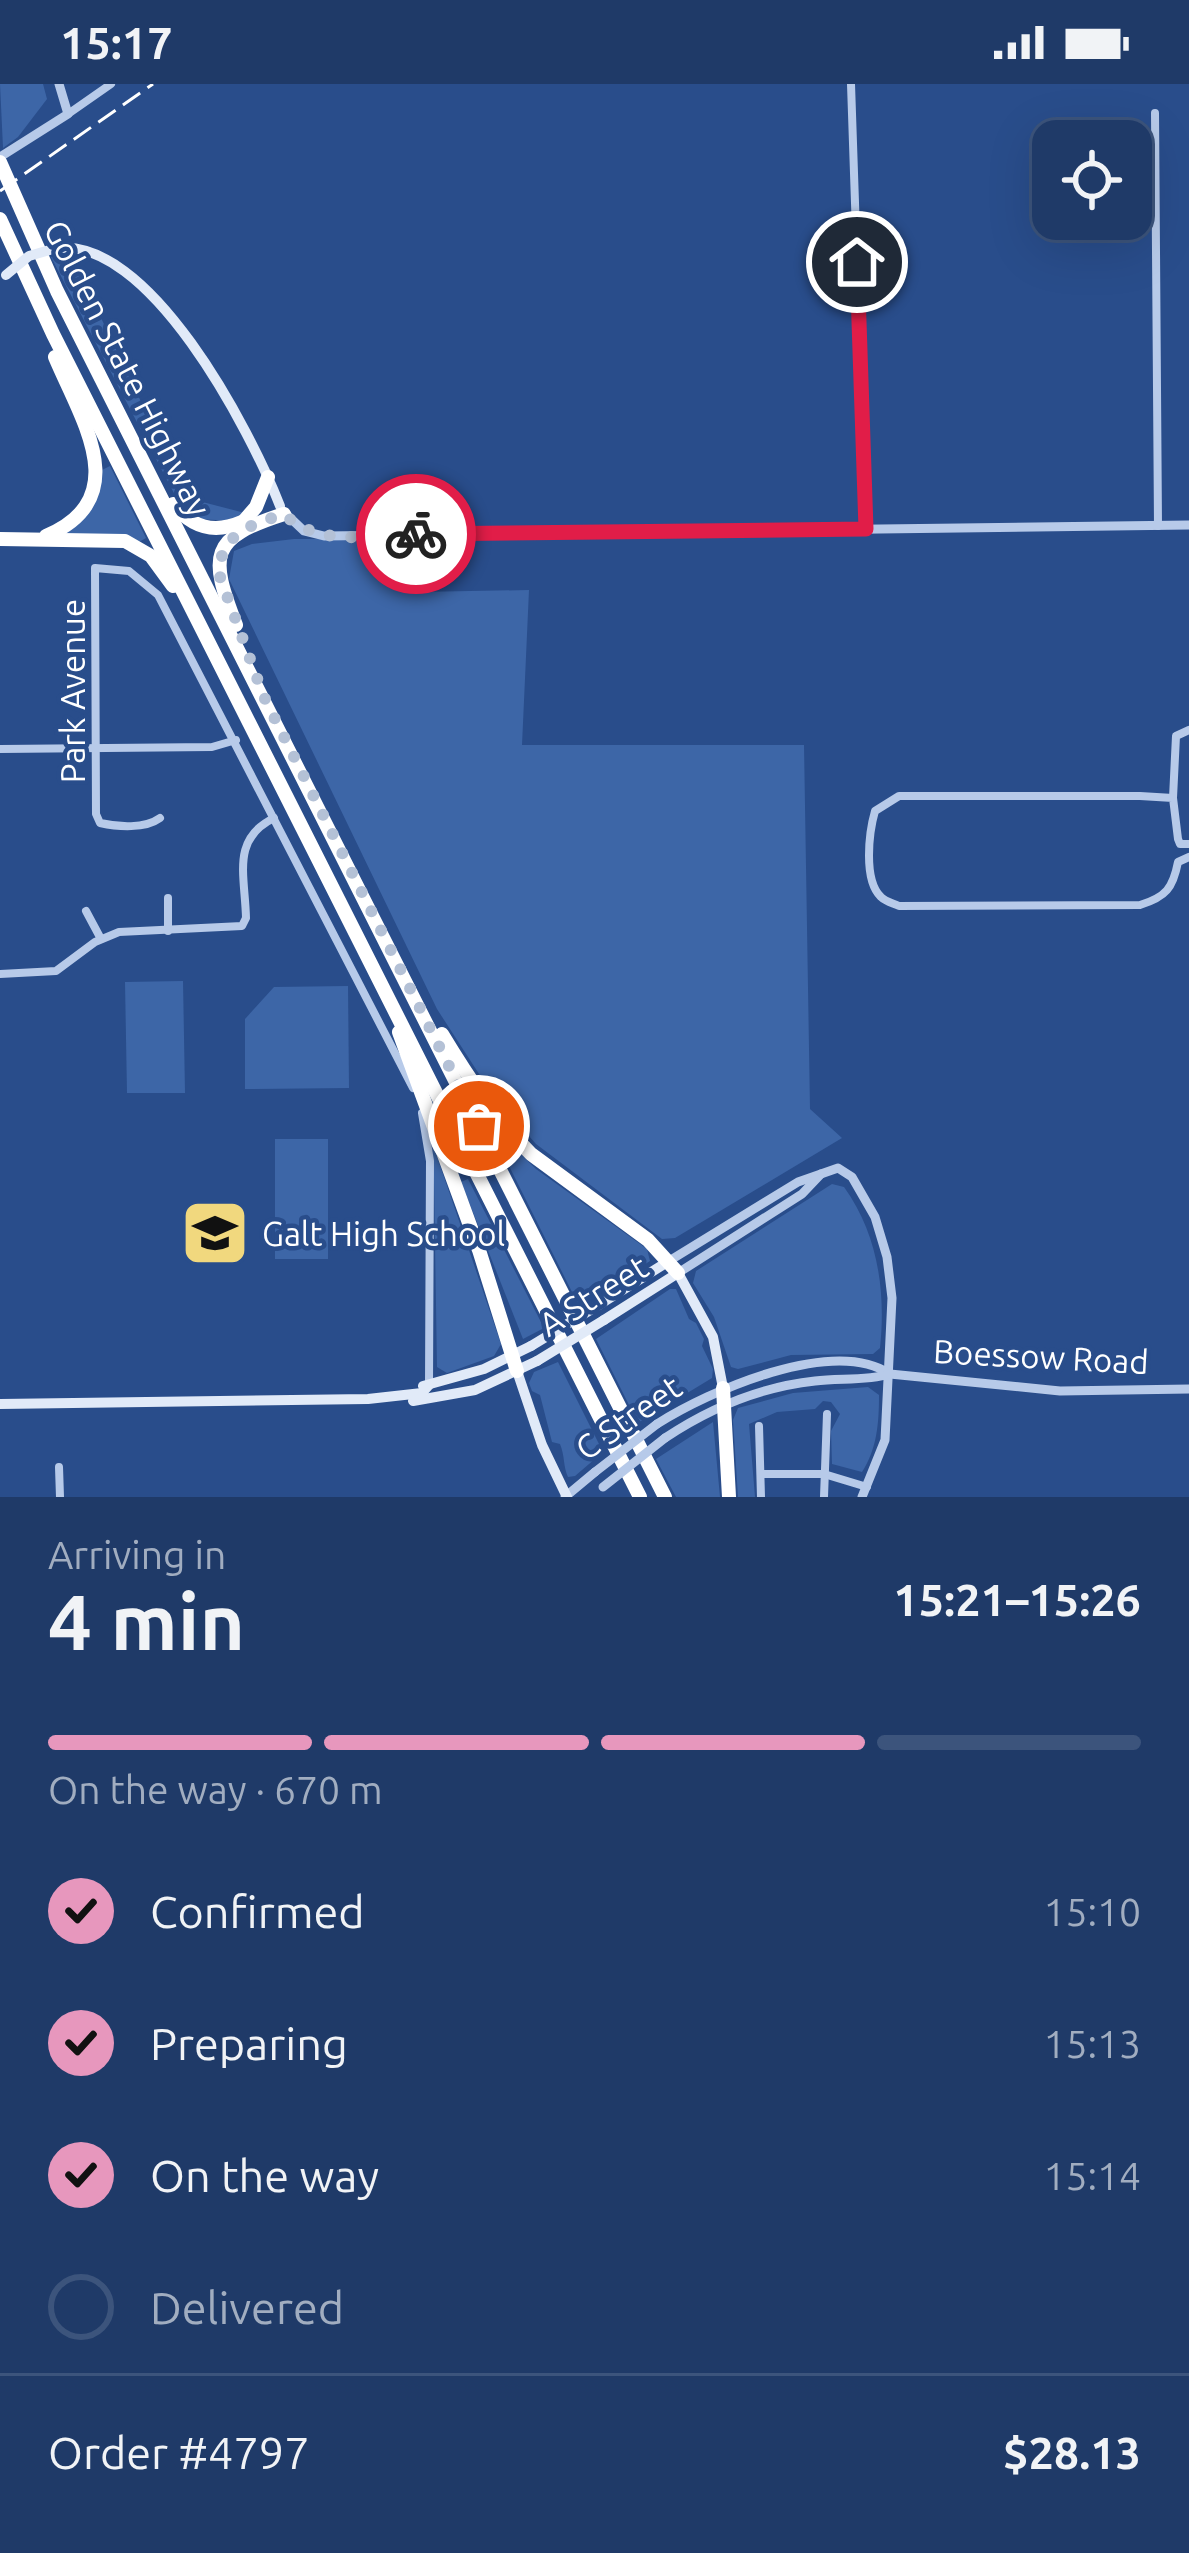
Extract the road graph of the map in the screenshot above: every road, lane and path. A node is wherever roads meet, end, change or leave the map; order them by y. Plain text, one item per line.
1 (58, 84) edge
2 (111, 84) edge
3 (851, 84) edge
4 (1155, 113) dead end
5 (68, 114) junction
6 (0, 159) edge
7 (0, 219) edge
8 (3, 278) edge
9 (31, 290) junction
10 (138, 448) junction
11 (268, 477) junction
12 (282, 510) junction
13 (243, 522) junction
14 (1189, 525) edge
15 (1158, 526) junction
16 (866, 529) junction
17 (0, 538) edge
18 (41, 538) junction
19 (225, 673) junction
20 (264, 697) junction
21 (1189, 730) edge
22 (236, 740) junction
23 (98, 748) junction
24 (0, 749) edge
25 (1173, 798) junction
26 (160, 818) dead end
27 (274, 818) junction
28 (1189, 844) edge
29 (1189, 857) edge
30 (167, 898) dead end
31 (86, 911) dead end
32 (168, 931) junction
33 (384, 937) junction
34 (101, 939) junction
35 (374, 966) junction
36 (0, 974) edge
37 (673, 1267) junction
38 (515, 1363) junction
39 (890, 1374) junction
40 (429, 1385) junction
41 (723, 1388) junction
42 (1189, 1389) edge
43 (368, 1399) junction
44 (4, 1401) edge
45 (724, 1405) junction
46 (827, 1414) dead end
47 (759, 1426) dead end
48 (59, 1467) dead end
49 (760, 1474) junction
50 (824, 1474) junction
51 (865, 1492) edge
52 (566, 1496) edge
53 (60, 1497) edge
54 (591, 1497) edge
55 (640, 1497) edge
56 (665, 1497) edge
57 (729, 1497) edge
58 (761, 1497) edge
59 (824, 1497) edge

1 - 5 street
2 - 5 street
3 - 16 street
4 - 15 street
5 - 6 street
6 - 10 highway, Golden State Highway
7 - 9 highway, Golden State Highway
8 - 11 main road, bridge
9 - 18 highway
9 - 19 highway, Golden State Highway
10 - 13 highway
10 - 20 highway, Golden State Highway
11 - 12 main road
11 - 13 highway
12 - 13 highway
12 - 16 street
12 - 20 highway
14 - 15 street
15 - 16 street
17 - 18 highway
18 - 19 highway
19 - 35 highway, Golden State Highway
20 - 33 highway, Golden State Highway
21 - 25 street
22 - 23 street
22 - 23 street, Park Avenue
22 - 27 street
23 - 24 street
23 - 26 street, Park Avenue
25 - 28 street
25 - 29 street
27 - 32 street
27 - 40 street
30 - 32 street
31 - 34 street
32 - 34 street
33 - 37 highway
33 - 56 highway, Golden State Highway
34 - 36 street
35 - 38 highway
35 - 55 highway, Golden State Highway
37 - 38 main road, A Street, bridge
37 - 38 main road, A Street, bridge
37 - 39 street, A Street
37 - 41 main road
38 - 40 main road, A Street
38 - 43 main road, A Street
38 - 52 main road
39 - 41 street, C Street
39 - 42 street, Boessow Road
39 - 45 street, C Street
39 - 51 street
40 - 43 main road, A Street
41 - 45 highway
41 - 52 street, C Street, bridge
43 - 44 main road, A Street
45 - 54 street, C Street, bridge
45 - 57 highway
46 - 50 street
47 - 49 street
48 - 53 street
49 - 50 street
49 - 58 street
50 - 51 street
50 - 59 street

